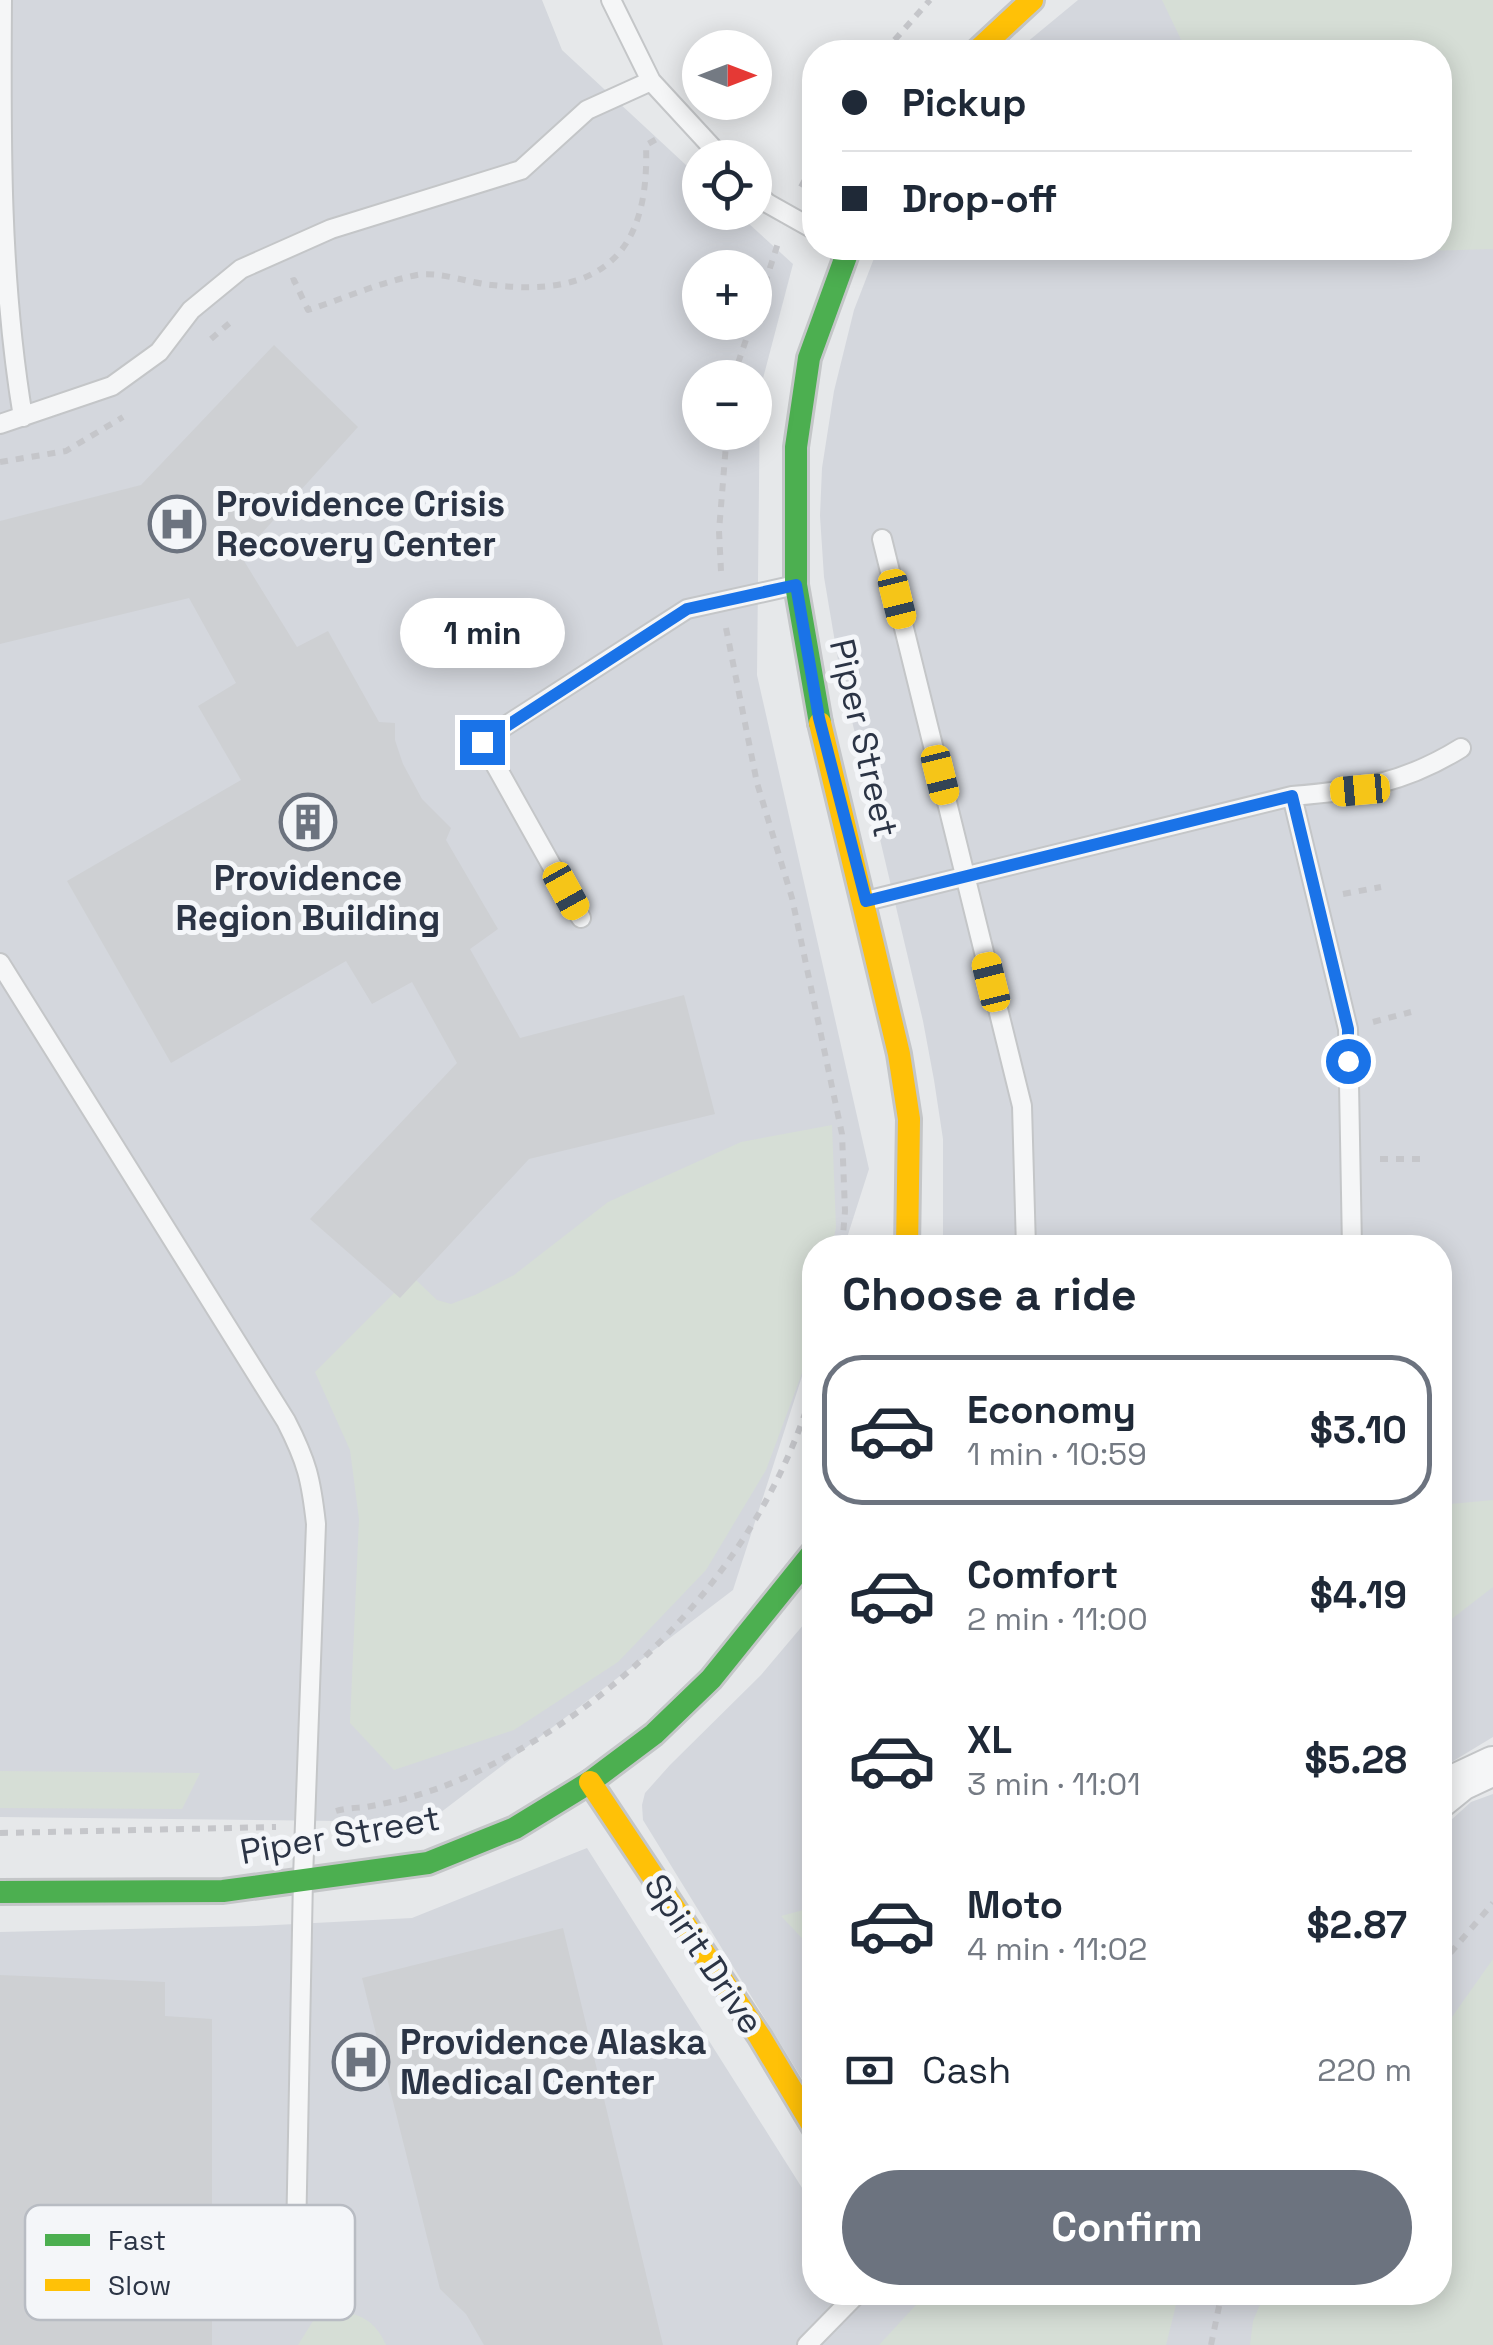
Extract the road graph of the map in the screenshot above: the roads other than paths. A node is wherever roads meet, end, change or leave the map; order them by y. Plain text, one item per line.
1 (2, 0) edge
2 (611, 0) edge
3 (1032, 0) edge
4 (989, 40) edge
5 (651, 81) junction
6 (705, 140) edge
7 (772, 205) edge
8 (802, 223) edge
9 (845, 260) edge
10 (23, 417) junction
11 (0, 424) edge
12 (882, 539) dead end
13 (796, 585) junction
14 (1462, 748) dead end
15 (1292, 796) junction
16 (965, 876) junction
17 (866, 901) junction
18 (581, 918) dead end
19 (0, 964) edge
20 (907, 1235) edge
21 (1026, 1235) edge
22 (1352, 1235) edge
23 (802, 1567) edge
24 (1493, 1766) edge
25 (590, 1782) junction
26 (1452, 1788) edge
27 (303, 1878) junction
28 (0, 1892) edge
29 (802, 2106) edge
30 (296, 2205) edge
31 (846, 2305) edge
32 (807, 2345) edge

1 - 10 lane
2 - 5 lane
3 - 4 street
5 - 6 lane
5 - 10 lane
7 - 8 lane
9 - 13 street, Piper Street
10 - 11 lane
12 - 16 lane
13 - 17 street, Piper Street
13 - 18 lane
14 - 15 lane
15 - 16 lane
15 - 22 lane
16 - 17 lane
16 - 21 lane
17 - 20 street, Piper Street
19 - 27 lane
23 - 25 street, Piper Street
24 - 26 street
25 - 27 street, Piper Street
25 - 29 street, Spirit Drive
27 - 28 street, Piper Street
27 - 30 lane
31 - 32 lane

